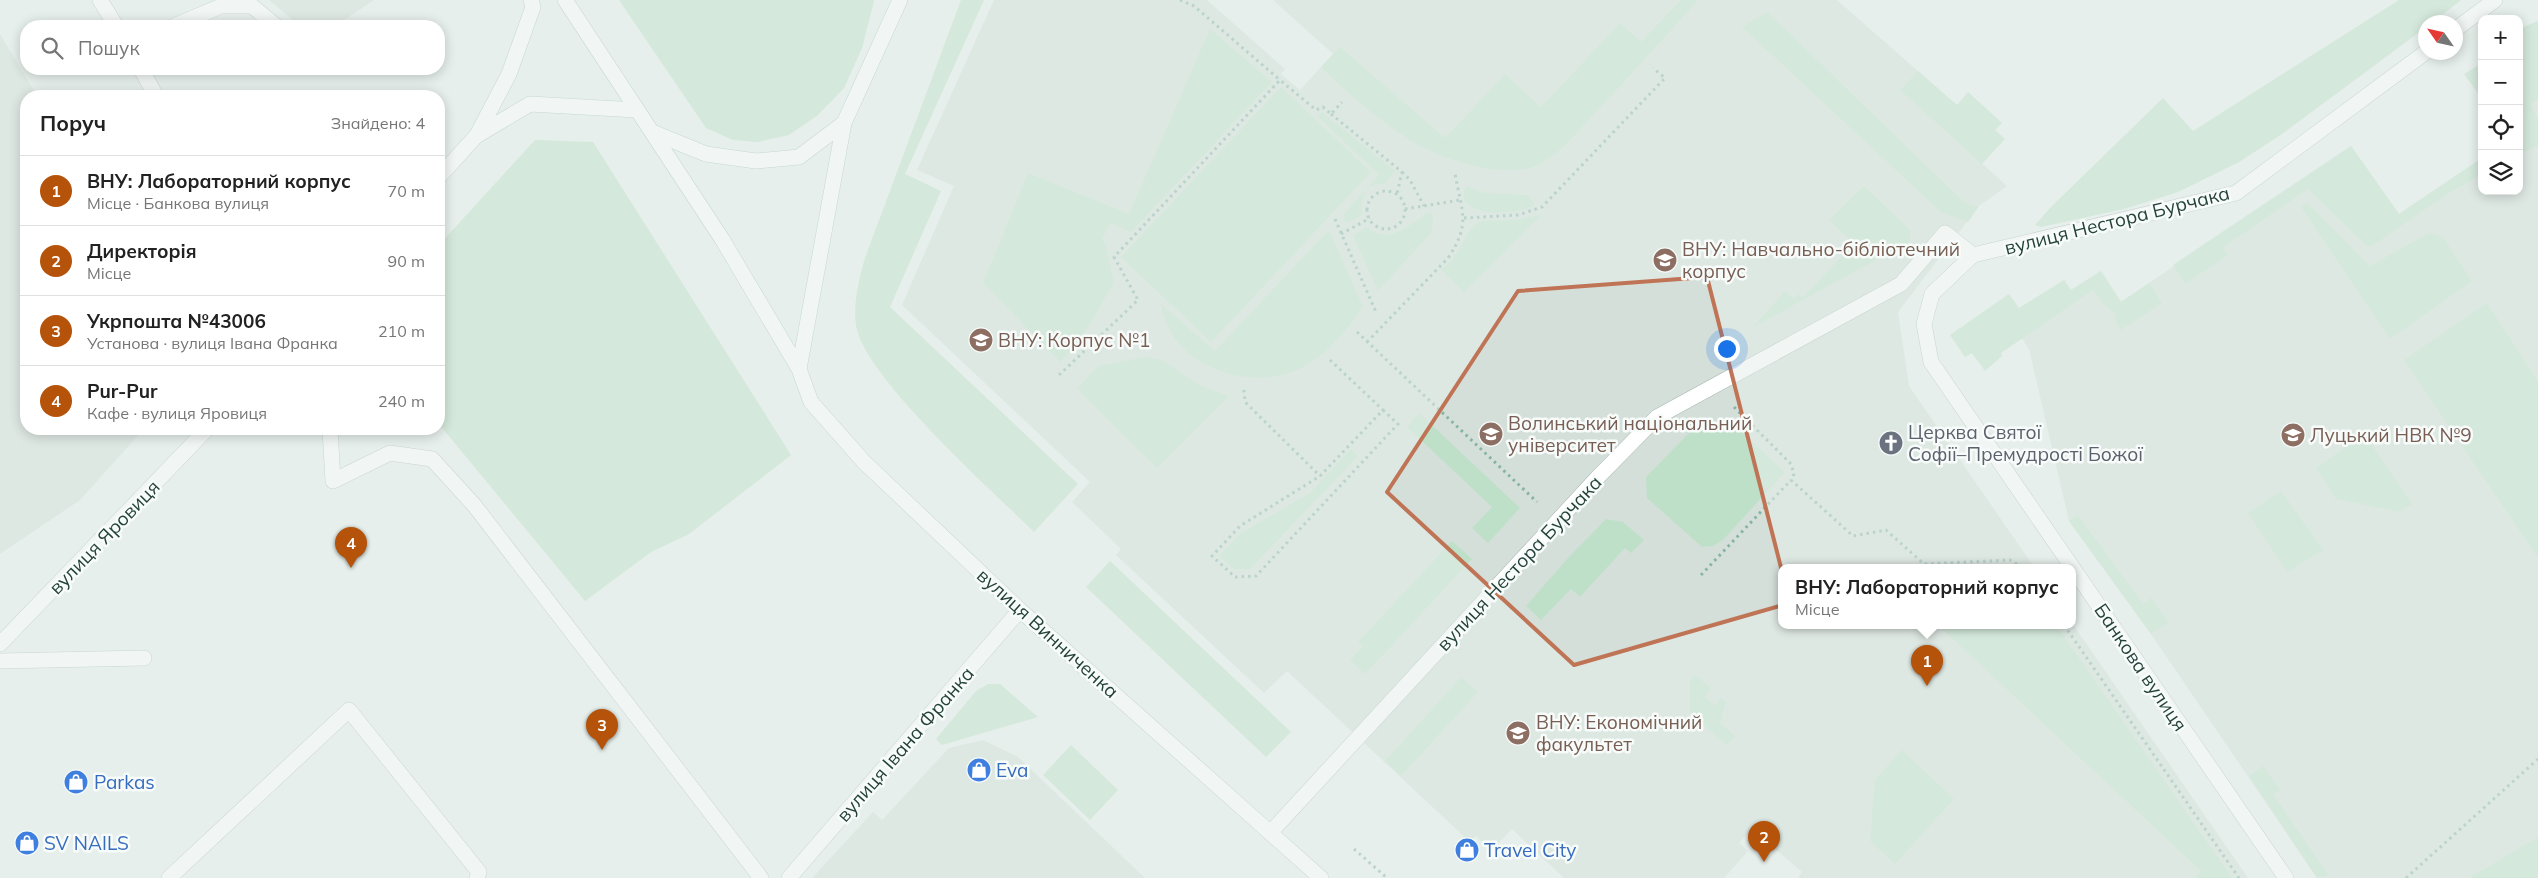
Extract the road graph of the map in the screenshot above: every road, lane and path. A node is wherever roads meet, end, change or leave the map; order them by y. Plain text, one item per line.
1 (100, 0) edge
2 (531, 0) edge
3 (565, 0) edge
4 (899, 0) edge
5 (1180, 0) edge
6 (2495, 0) edge
7 (112, 20) edge
8 (188, 20) edge
9 (269, 20) edge
10 (2463, 25) edge
11 (2418, 58) edge
12 (1653, 68) dead end
13 (144, 75) edge
14 (1280, 80) junction
15 (153, 90) edge
16 (1342, 102) dead end
17 (637, 110) junction
18 (1331, 114) junction
19 (844, 123) junction
20 (652, 132) junction
21 (476, 136) junction
22 (445, 170) edge
23 (1402, 172) junction
24 (1456, 174) dead end
25 (1397, 194) junction
26 (1460, 200) junction
27 (1424, 206) junction
28 (1405, 209) junction
29 (1370, 218) junction
30 (1464, 218) junction
31 (1335, 219) dead end
32 (1341, 234) junction
33 (1973, 255) junction
34 (1376, 312) dead end
35 (1357, 332) dead end
36 (1367, 342) junction
37 (1330, 360) dead end
38 (799, 369) junction
39 (1059, 375) dead end
40 (1714, 386) junction
41 (1244, 390) dead end
42 (1383, 410) junction
43 (201, 435) edge
44 (330, 435) edge
45 (1320, 476) junction
46 (1791, 480) junction
47 (1558, 521) junction
48 (1924, 564) edge
49 (1924, 564) edge
50 (2017, 564) edge
51 (2070, 564) edge
52 (2076, 573) edge
53 (1702, 575) dead end
54 (1020, 610) junction
55 (2067, 629) edge
56 (0, 644) edge
57 (144, 658) dead end
58 (0, 662) edge
59 (2538, 759) edge
60 (1270, 833) junction
61 (1354, 849) dead end
62 (169, 878) edge
63 (477, 878) edge
64 (761, 878) edge
65 (789, 878) edge
66 (1321, 878) edge
67 (1387, 878) edge
68 (2239, 878) edge
69 (2286, 878) edge
70 (2406, 878) edge

1 - 7 street
2 - 21 street
3 - 17 street, вулиця Винниченка
4 - 19 street
5 - 14 path
6 - 10 street
8 - 9 street
11 - 33 street, вулиця Нестора Бурчака
12 - 30 path
13 - 15 street
14 - 18 path
14 - 39 path
16 - 18 path
17 - 20 street, вулиця Винниченка
17 - 21 street
18 - 23 path
19 - 20 street
19 - 38 street
20 - 38 street, вулиця Винниченка
21 - 22 street
23 - 25 path
23 - 27 path
24 - 26 path
25 - 28 path
25 - 29 path
26 - 27 path
26 - 30 path
27 - 28 path
28 - 29 path
29 - 32 path
30 - 36 path
31 - 32 path
32 - 34 path
33 - 40 street, вулиця Нестора Бурчака
33 - 51 street, Банкова вулиця
35 - 36 path
36 - 47 path
37 - 42 path
38 - 54 street, вулиця Винниченка
40 - 46 path
40 - 47 street, вулиця Нестора Бурчака
41 - 45 path
42 - 45 path
42 - 45 path
43 - 56 street, вулиця Яровиця
44 - 64 street
46 - 49 path
46 - 53 path
47 - 60 street, вулиця Нестора Бурчака
48 - 50 path
52 - 69 street, Банкова вулиця
54 - 60 street, вулиця Винниченка
54 - 65 street, вулиця Івана Франка
55 - 68 path
57 - 58 street
59 - 70 path
60 - 66 street, вулиця Винниченка
61 - 67 path
62 - 63 street

